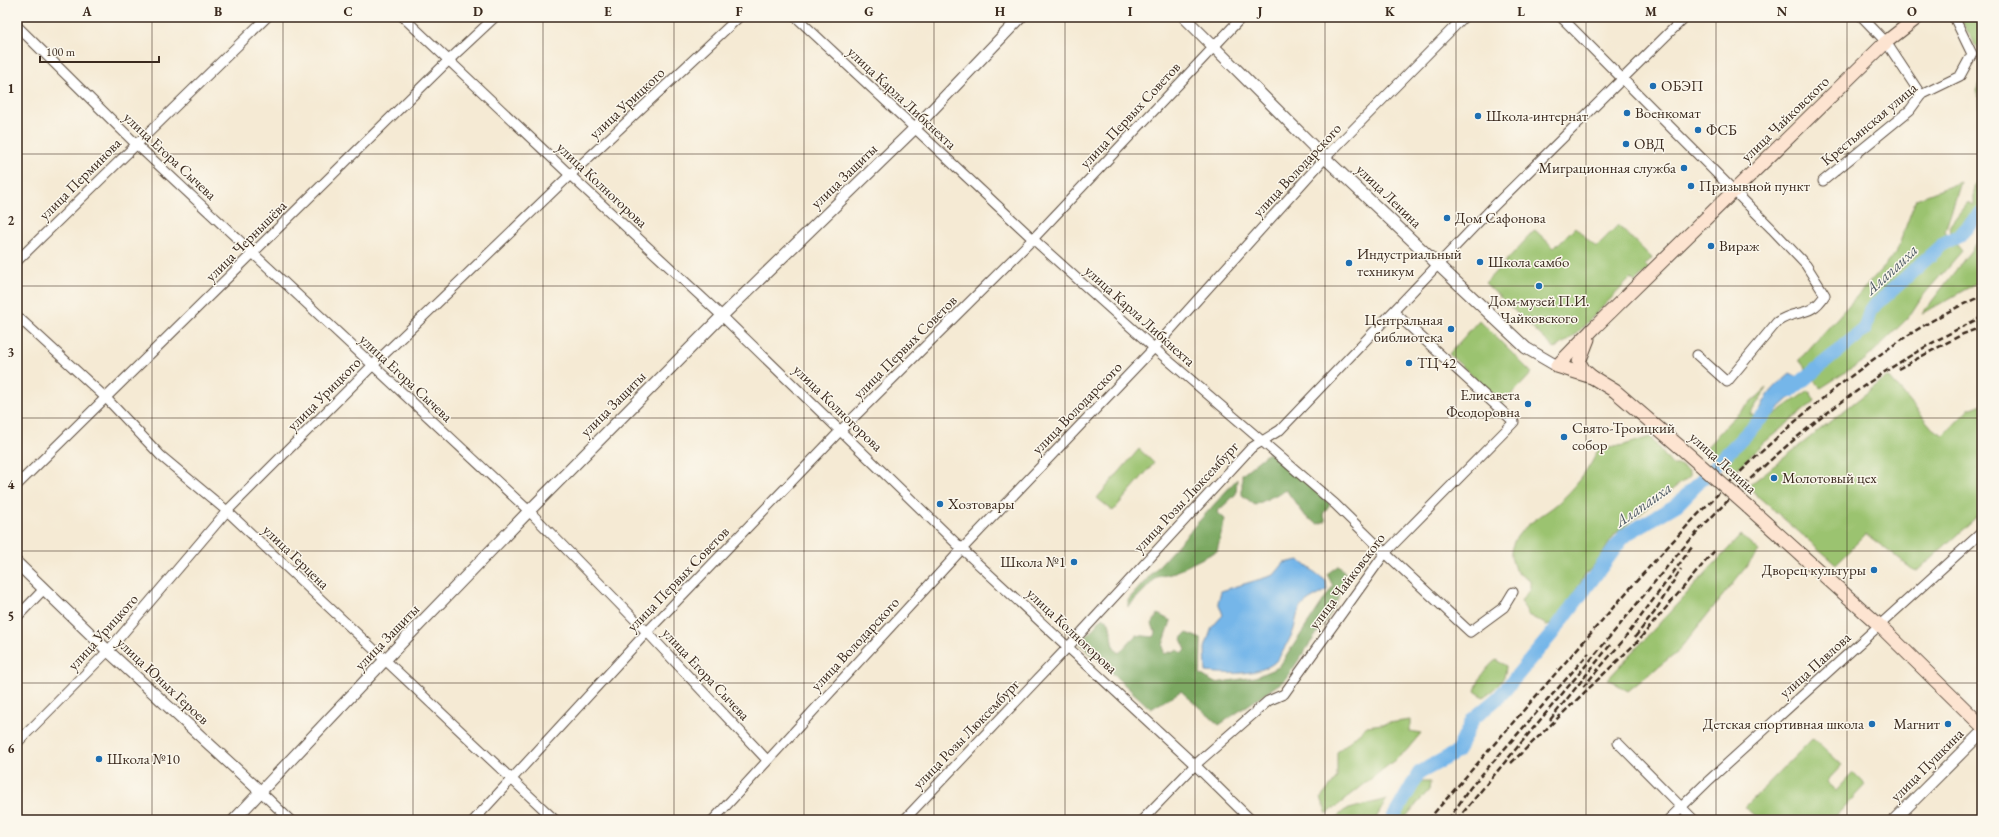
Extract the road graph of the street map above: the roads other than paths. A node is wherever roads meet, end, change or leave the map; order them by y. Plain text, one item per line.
1 (267, 17) edge
2 (403, 17) edge
3 (495, 17) edge
4 (738, 17) edge
5 (796, 17) edge
6 (1021, 17) edge
7 (1184, 17) edge
8 (1242, 17) edge
9 (1464, 17) edge
10 (1561, 17) edge
11 (1685, 17) edge
12 (1862, 17) edge
13 (1918, 17) edge
14 (1954, 17) edge
15 (17, 26) edge
16 (1886, 42) junction
17 (1212, 47) junction
18 (449, 60) junction
19 (1624, 79) junction
20 (1921, 95) junction
21 (914, 129) junction
22 (136, 144) junction
23 (1325, 158) junction
24 (570, 175) junction
25 (1823, 181) dead end
26 (1734, 191) junction
27 (1033, 239) junction
28 (253, 254) junction
29 (17, 261) edge
30 (1438, 266) junction
31 (1394, 312) junction
32 (17, 316) edge
33 (722, 316) junction
34 (1596, 326) junction
35 (1154, 348) junction
36 (1697, 355) dead end
37 (372, 366) junction
38 (1557, 366) junction
39 (1592, 377) junction
40 (106, 398) junction
41 (841, 430) junction
42 (1262, 441) junction
43 (17, 485) edge
44 (226, 511) junction
45 (529, 511) junction
46 (1982, 532) edge
47 (962, 549) junction
48 (1385, 553) junction
49 (17, 563) edge
50 (44, 589) junction
51 (1513, 592) dead end
52 (17, 617) edge
53 (1879, 625) junction
54 (647, 632) junction
55 (1068, 647) junction
56 (108, 651) junction
57 (384, 661) junction
58 (1982, 726) edge
59 (1982, 732) edge
60 (17, 743) edge
61 (1618, 743) dead end
62 (767, 760) junction
63 (1195, 765) junction
64 (513, 779) junction
65 (261, 792) junction
66 (1680, 808) junction
67 (720, 813) junction
68 (234, 820) edge
69 (290, 820) edge
70 (474, 820) edge
71 (555, 820) edge
72 (713, 820) edge
73 (727, 820) edge
74 (904, 820) edge
75 (1142, 820) edge
76 (1251, 820) edge
77 (1668, 820) edge
78 (1694, 820) edge
79 (1894, 820) edge

1 - 22 street, улица Перминова
2 - 18 street, улица Колногорова
3 - 18 street, улица Чернышёва
4 - 24 street, улица Урицкого
5 - 21 street, улица Карла Либкнехта
6 - 21 street, улица Защиты
7 - 17 street, улица Ленина
8 - 17 street, улица Первых Советов
9 - 23 street, улица Володарского
10 - 19 street
11 - 19 street, улица Розы Люксембург
12 - 16 street
13 - 16 main road, улица Чайковского
14 - 20 street, Крестьянская улица
15 - 22 street, улица Егора Сычева
16 - 20 street
16 - 26 main road, улица Чайковского
17 - 23 street, улица Ленина
17 - 27 street, улица Первых Советов
18 - 24 street, улица Колногорова
18 - 28 street, улица Чернышёва
19 - 26 street
19 - 30 street, улица Розы Люксембург
20 - 25 street, Крестьянская улица
21 - 27 street, улица Карла Либкнехта
21 - 33 street, улица Защиты
22 - 28 street, улица Егора Сычева
22 - 29 street, улица Перминова
23 - 30 street, улица Ленина
23 - 35 street, улица Володарского
24 - 33 street, улица Колногорова
24 - 37 street, улица Урицкого
26 - 34 main road, улица Чайковского
26 - 36 street
27 - 35 street, улица Карла Либкнехта
27 - 41 street, улица Первых Советов
28 - 37 street, улица Егора Сычева
28 - 40 street, улица Чернышёва
30 - 31 street, улица Розы Люксембург
30 - 38 street, улица Ленина
31 - 42 street, улица Розы Люксембург
31 - 48 street, улица Чайковского
32 - 40 street, улица Герцена
33 - 41 street, улица Колногорова
33 - 45 street, улица Защиты
34 - 38 main road, улица Чайковского
34 - 39 main road
35 - 42 street, улица Карла Либкнехта
35 - 47 street, улица Володарского
37 - 44 street, улица Урицкого
37 - 45 street, улица Егора Сычева
38 - 39 main road, улица Ленина
39 - 53 main road, улица Ленина, bridge
40 - 43 street, улица Чернышёва
40 - 44 street, улица Герцена
41 - 47 street, улица Колногорова
41 - 54 street, улица Первых Советов
42 - 48 street, улица Карла Либкнехта
42 - 55 street, улица Розы Люксембург
44 - 56 street, улица Урицкого
44 - 57 street, улица Герцена
45 - 54 street, улица Егора Сычева
45 - 57 street, улица Защиты
46 - 53 street, улица Павлова
47 - 55 street, улица Колногорова
47 - 62 street, улица Володарского
48 - 51 street, улица Карла Либкнехта
48 - 63 street, улица Чайковского
49 - 50 street, улица Юных Героев
50 - 52 street
50 - 56 street, улица Юных Героев
53 - 58 main road, улица Ленина
53 - 66 street, улица Павлова
54 - 62 street, улица Егора Сычева
54 - 64 street, улица Первых Советов
55 - 63 street, улица Колногорова
55 - 74 street, улица Розы Люксембург
56 - 60 street, улица Урицкого
56 - 65 street, улица Юных Героев
57 - 64 street, улица Герцена
57 - 65 street, улица Защиты
59 - 79 street, улица Пушкина
61 - 66 street
62 - 67 street, улица Володарского
63 - 75 street, улица Чайковского
63 - 76 street, улица Колногорова
64 - 70 street, улица Первых Советов
64 - 71 street, улица Герцена
65 - 68 street, улица Защиты
65 - 69 street, улица Юных Героев
66 - 77 street, улица Павлова
66 - 78 street
67 - 72 street, улица Володарского
67 - 73 street

